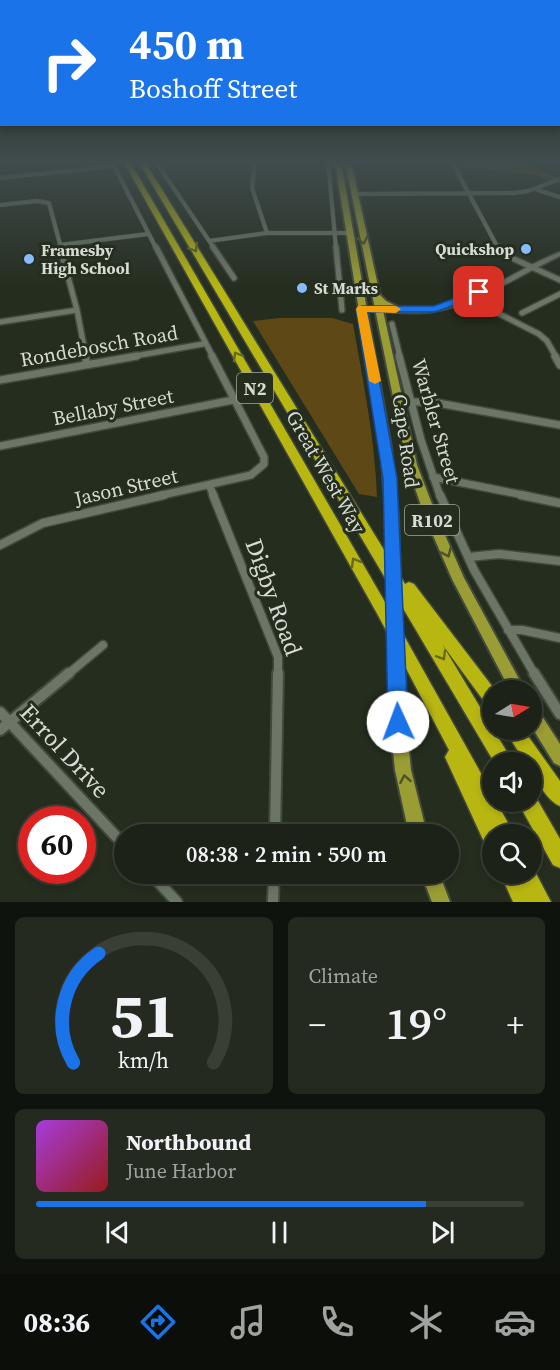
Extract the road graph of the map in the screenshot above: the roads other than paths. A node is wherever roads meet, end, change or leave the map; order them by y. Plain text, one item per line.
1 (49, 204) edge
2 (133, 204) edge
3 (151, 204) edge
4 (171, 204) edge
5 (179, 204) edge
6 (257, 204) edge
7 (332, 204) edge
8 (345, 204) edge
9 (356, 204) edge
10 (475, 204) edge
11 (267, 233) junction
12 (334, 233) junction
13 (349, 233) junction
14 (148, 234) junction
15 (209, 242) junction
16 (60, 245) junction
17 (560, 255) edge
18 (530, 268) junction
19 (234, 278) dead end
20 (560, 280) edge
21 (374, 294) junction
22 (560, 294) edge
23 (468, 298) junction
24 (362, 309) junction
25 (77, 310) junction
26 (342, 310) dead end
27 (401, 310) junction
28 (378, 313) junction
29 (522, 313) dead end
30 (0, 322) edge
31 (392, 324) dead end
32 (203, 344) junction
33 (87, 364) junction
34 (560, 365) edge
35 (0, 380) edge
36 (233, 400) junction
37 (410, 402) junction
38 (560, 425) edge
39 (0, 446) edge
40 (433, 477) junction
41 (210, 486) junction
42 (560, 503) edge
43 (368, 534) junction
44 (0, 545) edge
45 (469, 557) junction
46 (560, 561) edge
47 (384, 613) junction
48 (508, 630) junction
49 (560, 638) edge
50 (103, 645) dead end
51 (513, 680) edge
52 (482, 686) edge
53 (0, 712) edge
54 (560, 714) edge
55 (9, 723) junction
56 (542, 729) edge
57 (0, 730) edge
58 (521, 740) edge
59 (498, 752) edge
60 (560, 758) edge
61 (560, 797) edge
62 (533, 812) edge
63 (275, 824) edge
64 (416, 824) edge
65 (486, 824) edge
66 (499, 824) edge
67 (114, 834) edge
68 (560, 858) edge
69 (160, 884) edge
70 (274, 884) edge
71 (434, 884) edge
72 (515, 884) edge
73 (531, 884) edge
74 (177, 902) edge
75 (273, 902) edge
76 (441, 902) edge
77 (524, 902) edge
78 (540, 902) edge

1 - 16 street
2 - 14 street
47 -> 3 highway, Great West Way / N2
4 -> 43 highway, Great West Way / N2
5 - 15 street, Great West Way
6 - 11 street
7 - 12 street
8 - 13 main road, Cape Road / R102
9 -> 21 main road, Cape Road / R102
10 - 18 street
11 - 12 street
11 - 15 street
12 - 13 street
12 - 26 street
13 - 24 main road, Cape Road / R102
14 - 16 street
14 - 32 street
15 - 19 street, Great West Way
16 - 25 street
17 - 18 street
18 - 20 street
18 - 23 street
21 - 27 main road
21 - 28 main road, Cape Road / R102
22 - 29 street
23 - 27 street
23 - 34 street
24 - 28 street
64 -> 24 main road, Cape Road / R102, bridge
25 - 30 street
25 - 33 street
27 - 28 main road
28 -> 51 main road, Cape Road / R102
31 - 37 street, Warbler Street
32 - 33 street, Rondebosch Road
32 - 36 street
33 - 35 street, Rondebosch Road
36 - 39 street, Bellaby Street
36 - 41 street, Jason Street
37 - 38 street
37 - 40 street, Warbler Street
40 - 42 street
40 - 45 street, Warbler Street
41 - 44 street, Jason Street
41 - 63 street, Digby Road
43 - 52 highway
43 -> 59 highway, N2
45 - 46 street
45 - 48 street, Warbler Street
47 - 65 highway
47 - 66 highway, N2
48 - 49 street
48 - 54 street, Warbler Street
50 - 55 street
53 - 55 street, Errol Drive
55 - 57 street
55 - 67 street, Errol Drive
56 - 60 main road
58 - 61 highway
62 - 68 highway
69 - 74 street
70 - 75 street
71 - 76 main road
72 - 77 highway
73 - 78 highway

